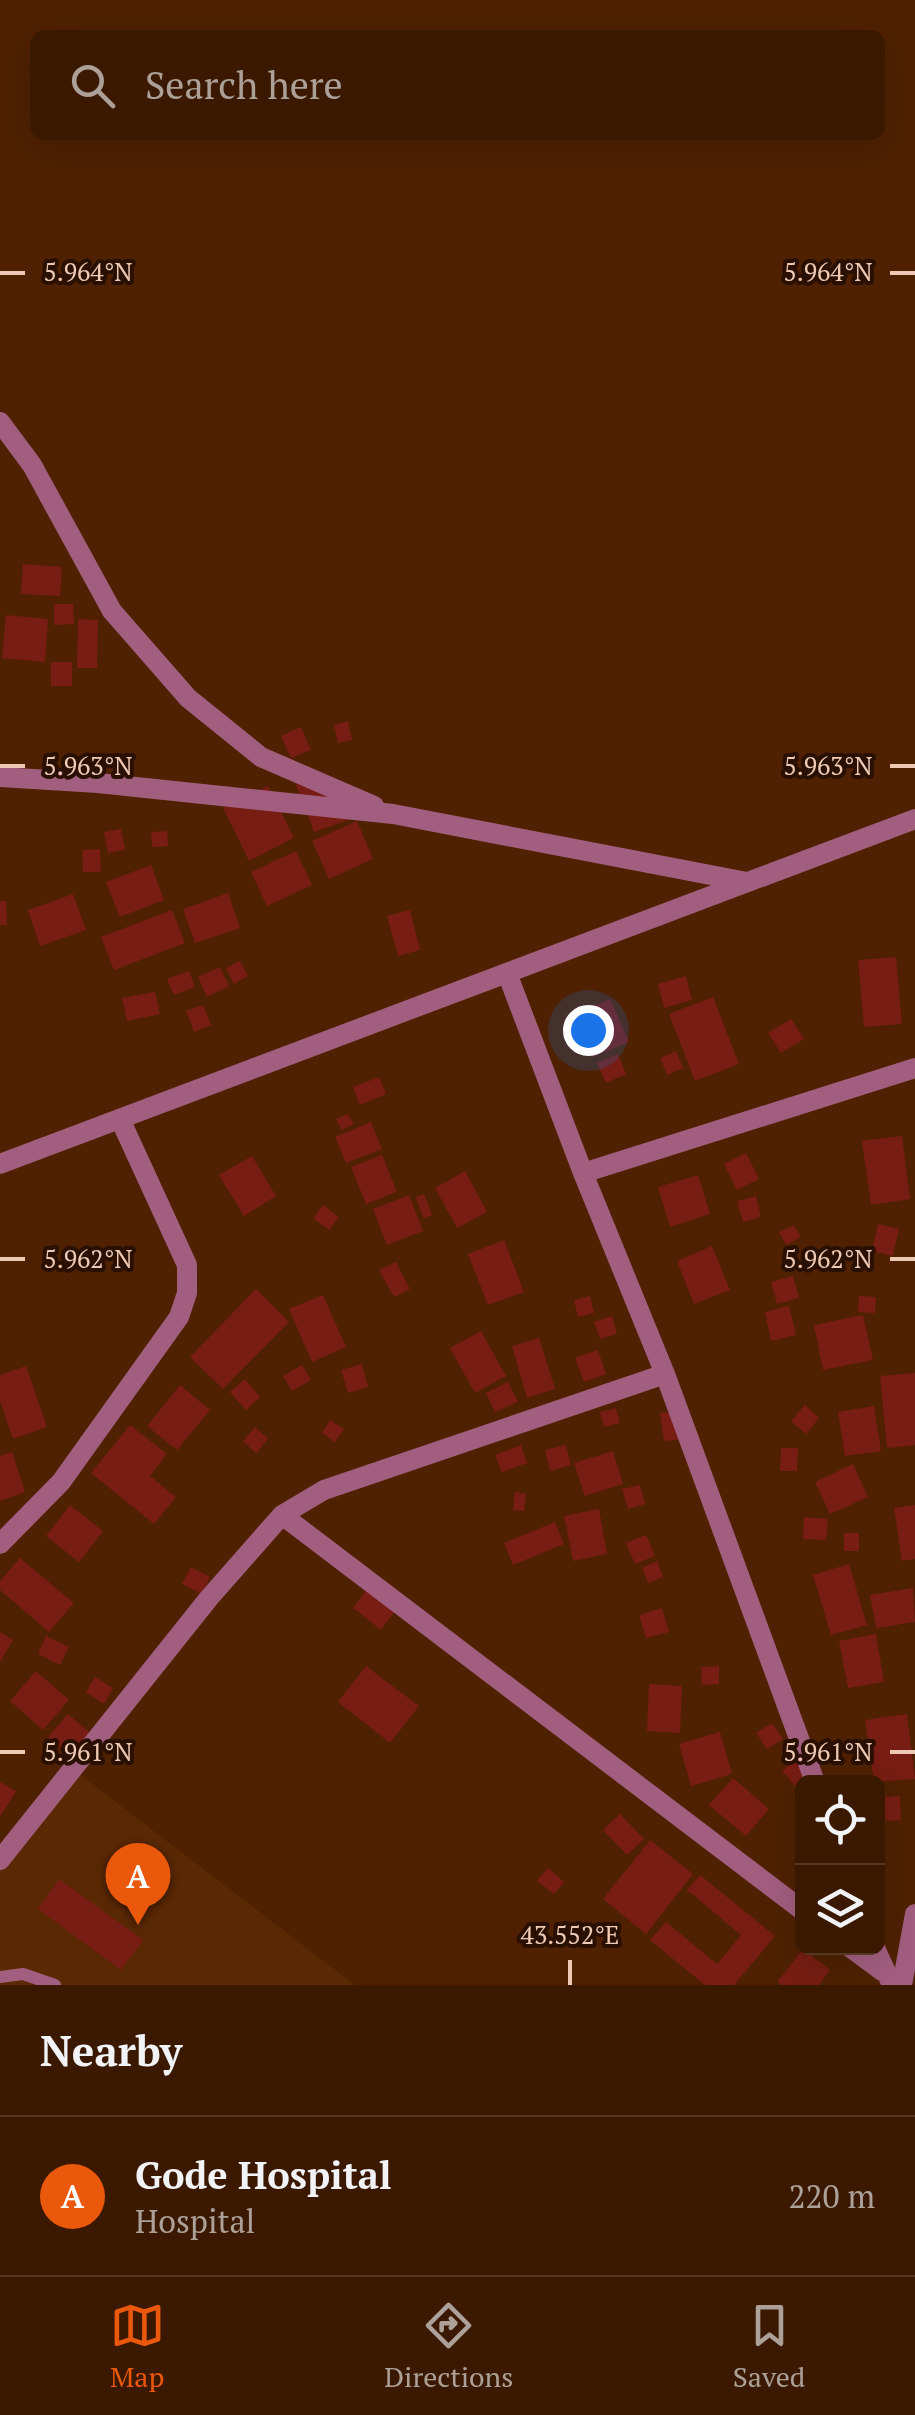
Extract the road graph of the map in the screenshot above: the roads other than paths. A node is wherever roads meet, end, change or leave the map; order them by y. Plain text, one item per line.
1 (0, 422) edge
2 (0, 777) edge
3 (393, 814) junction
4 (915, 819) edge
5 (747, 882) junction
6 (507, 973) junction
7 (915, 1068) edge
8 (120, 1119) junction
9 (0, 1164) edge
10 (583, 1173) junction
11 (665, 1374) junction
12 (282, 1515) junction
13 (0, 1544) edge
14 (812, 1775) edge
15 (0, 1860) edge
16 (795, 1905) edge
17 (915, 1914) edge
18 (859, 1955) edge
19 (878, 1955) edge
20 (0, 1977) edge
21 (888, 1979) edge
22 (55, 1985) edge
23 (902, 1985) edge

1 - 3 street
2 - 3 street
3 - 5 street
4 - 5 street
5 - 6 street
6 - 8 street
6 - 10 street
7 - 10 street
8 - 9 street
8 - 13 street
10 - 11 street
11 - 12 street
11 - 14 street
12 - 15 street
12 - 16 street
17 - 23 street
18 - 21 street
19 - 21 street
20 - 22 lane

